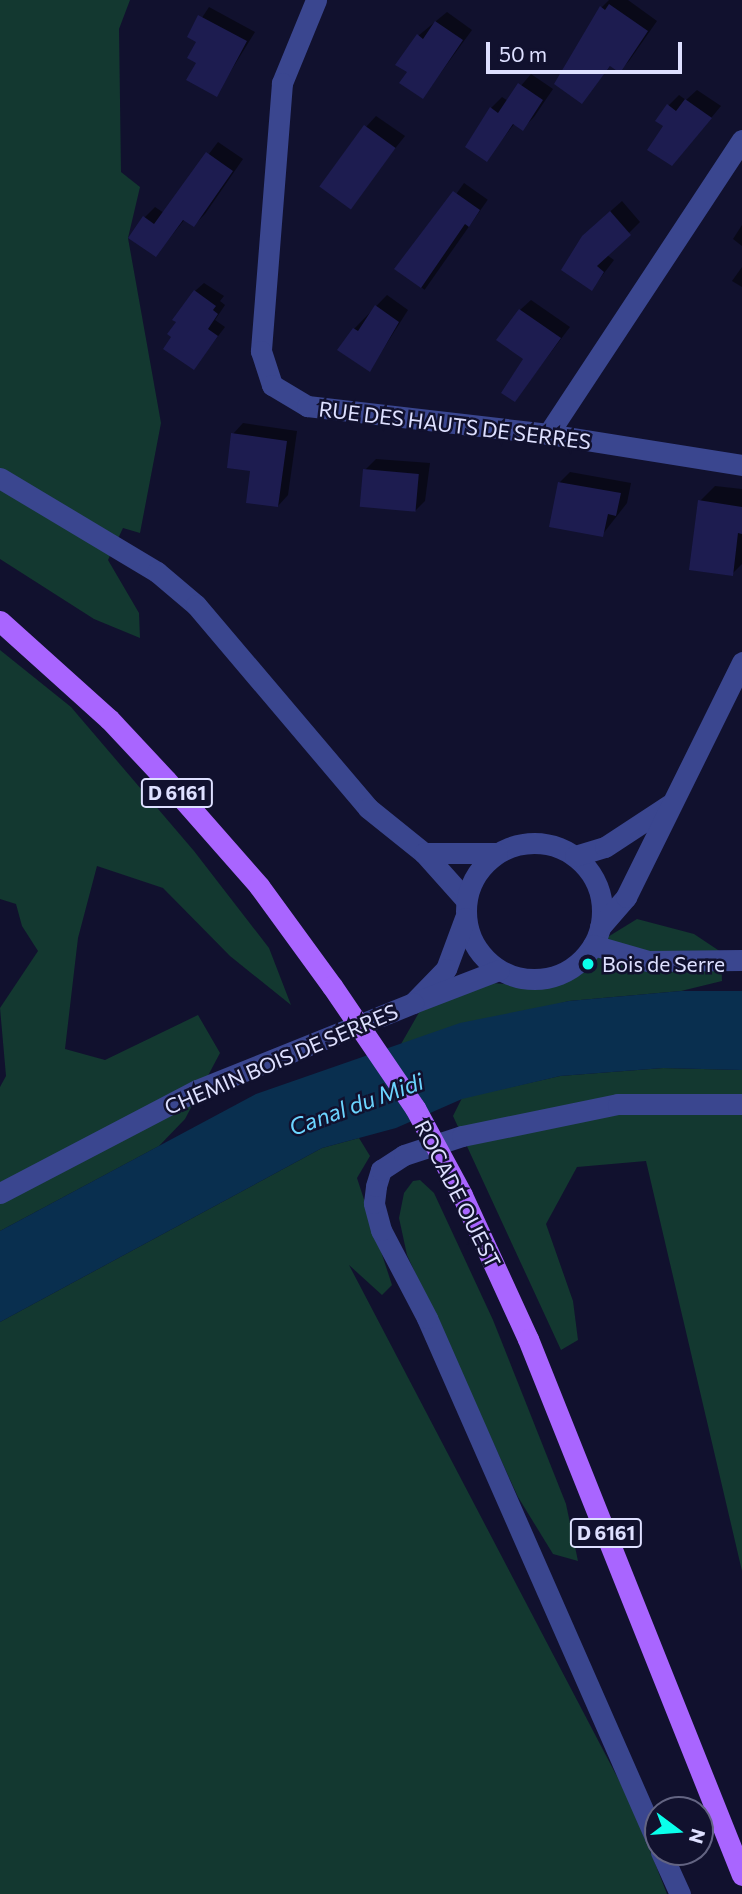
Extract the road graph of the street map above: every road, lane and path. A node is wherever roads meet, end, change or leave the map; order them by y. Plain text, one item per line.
1 (316, 0) edge
2 (742, 140) edge
3 (548, 434) junction
4 (742, 465) edge
5 (0, 478) edge
6 (0, 621) edge
7 (742, 662) edge
8 (670, 804) junction
9 (424, 853) junction
10 (498, 853) junction
11 (575, 856) junction
12 (465, 909) junction
13 (596, 936) junction
14 (742, 960) edge
15 (499, 970) junction
16 (413, 1003) junction
17 (742, 1104) edge
18 (0, 1193) edge
19 (644, 1812) edge
20 (667, 1866) edge
21 (742, 1875) edge
22 (680, 1894) edge

1 - 3 street, RUE DES HAUTS DE SERRES
2 - 3 street
3 - 4 street, RUE DES HAUTS DE SERRES
5 - 9 street
6 - 21 main road, ROCADE OUEST / D 6161, bridge
7 - 8 street
8 - 11 street
8 - 13 street
9 - 10 street
9 - 12 street
10 - 11 street
10 - 12 street
11 - 13 street
12 - 15 street
12 - 16 street, CHEMIN BOIS DE SERRES
13 - 14 street
13 - 15 street
15 - 16 street, CHEMIN BOIS DE SERRES
16 - 18 street, CHEMIN BOIS DE SERRES
17 - 19 street
20 - 22 street

